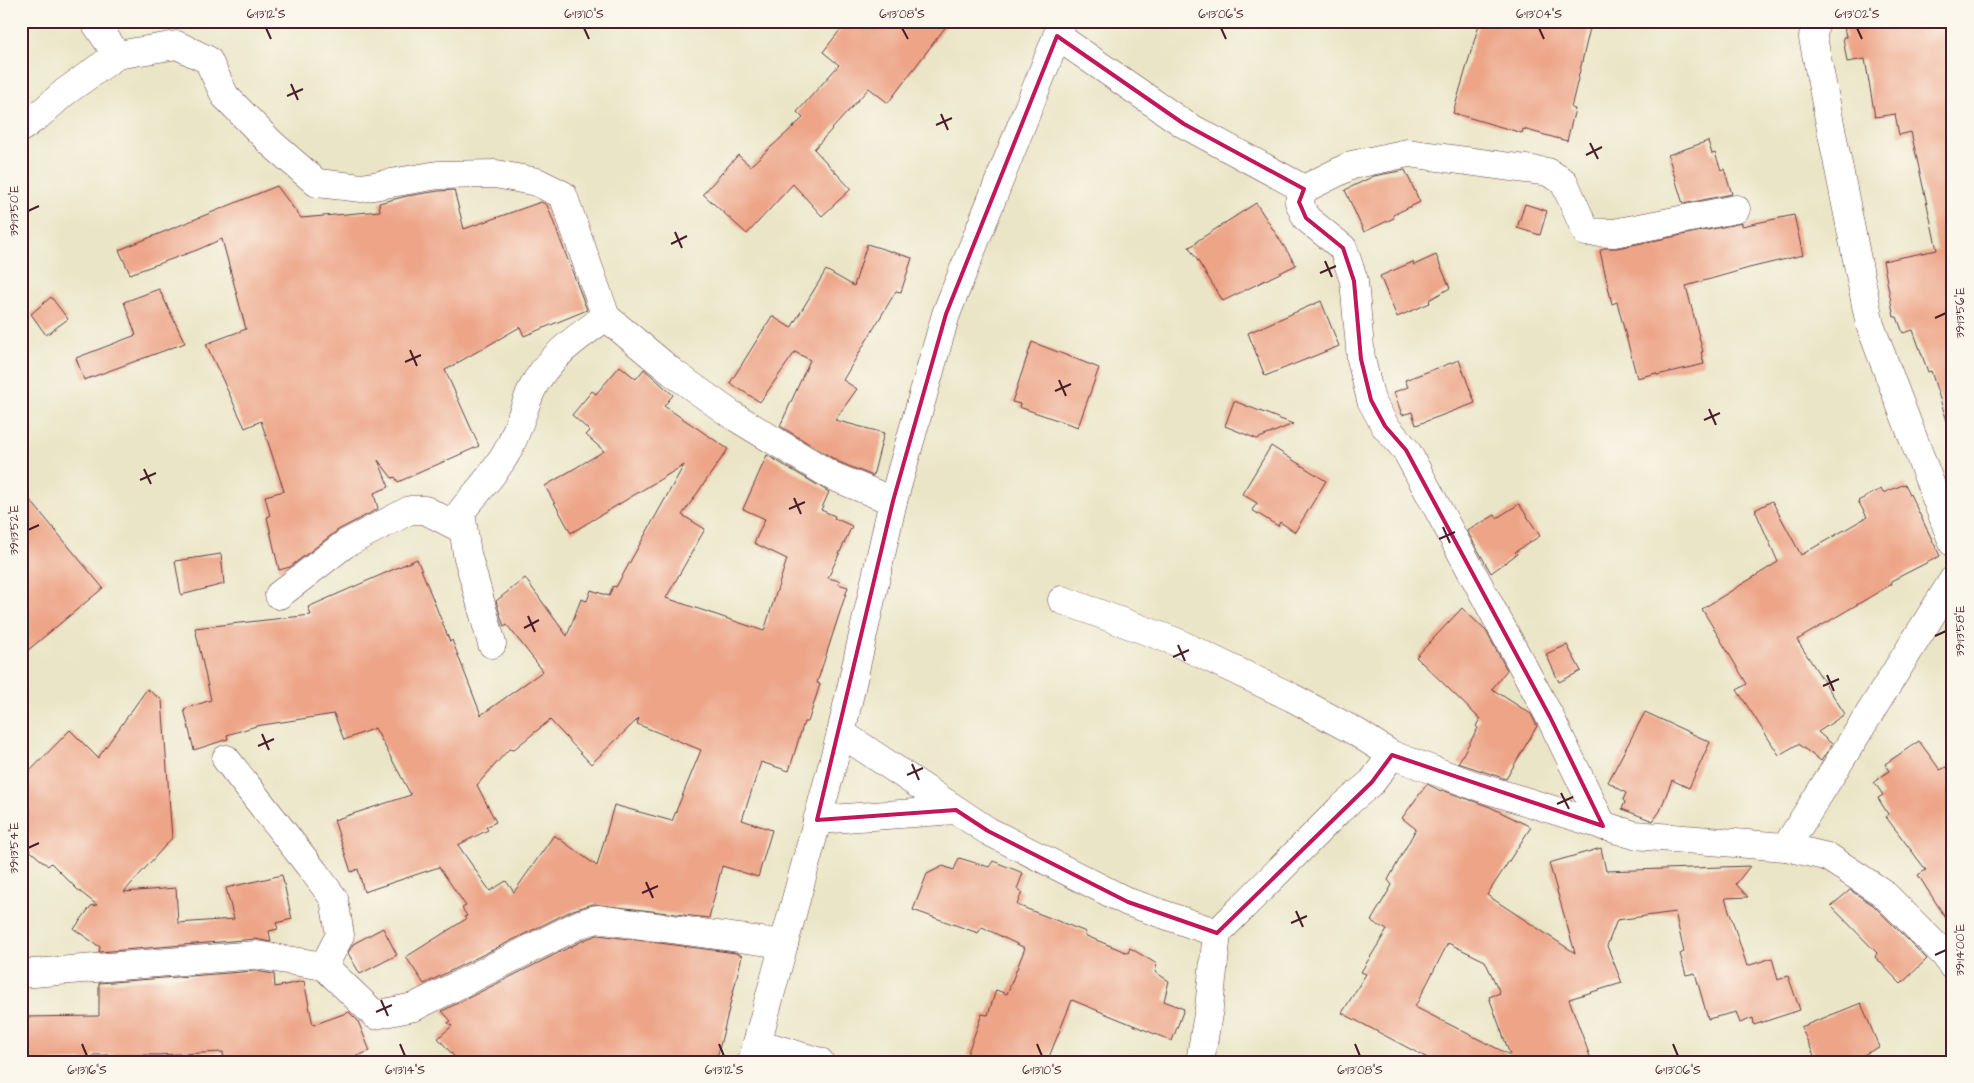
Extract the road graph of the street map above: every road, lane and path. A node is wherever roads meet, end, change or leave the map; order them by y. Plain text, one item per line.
1 (94, 21) edge
2 (1815, 21) edge
3 (1060, 29) edge
4 (117, 55) junction
5 (21, 128) edge
6 (1304, 189) junction
7 (1736, 210) dead end
8 (606, 317) junction
9 (893, 500) junction
10 (462, 529) junction
11 (1953, 543) edge
12 (1953, 580) edge
13 (279, 595) dead end
14 (1062, 600) dead end
15 (492, 644) dead end
16 (841, 733) junction
17 (1392, 755) junction
18 (226, 759) dead end
19 (956, 810) junction
20 (817, 820) junction
21 (1602, 826) junction
22 (1786, 847) junction
23 (1217, 933) junction
24 (784, 944) junction
25 (324, 966) junction
26 (1953, 967) edge
27 (21, 974) edge
28 (755, 1052) edge
29 (820, 1062) edge
30 (1200, 1062) edge

1 - 4 street
2 - 11 street
3 - 6 street
3 - 9 street
4 - 5 street
4 - 8 street
6 - 7 street
6 - 21 street
8 - 9 street
8 - 10 street
9 - 16 street
10 - 13 street
10 - 15 street
12 - 22 street
14 - 17 street
16 - 19 street
16 - 20 street
17 - 21 street
17 - 23 street
18 - 25 street
19 - 20 street
19 - 23 street
20 - 24 street
21 - 22 street
22 - 26 street
23 - 30 street
24 - 25 street
24 - 28 street
25 - 27 street
28 - 29 street

